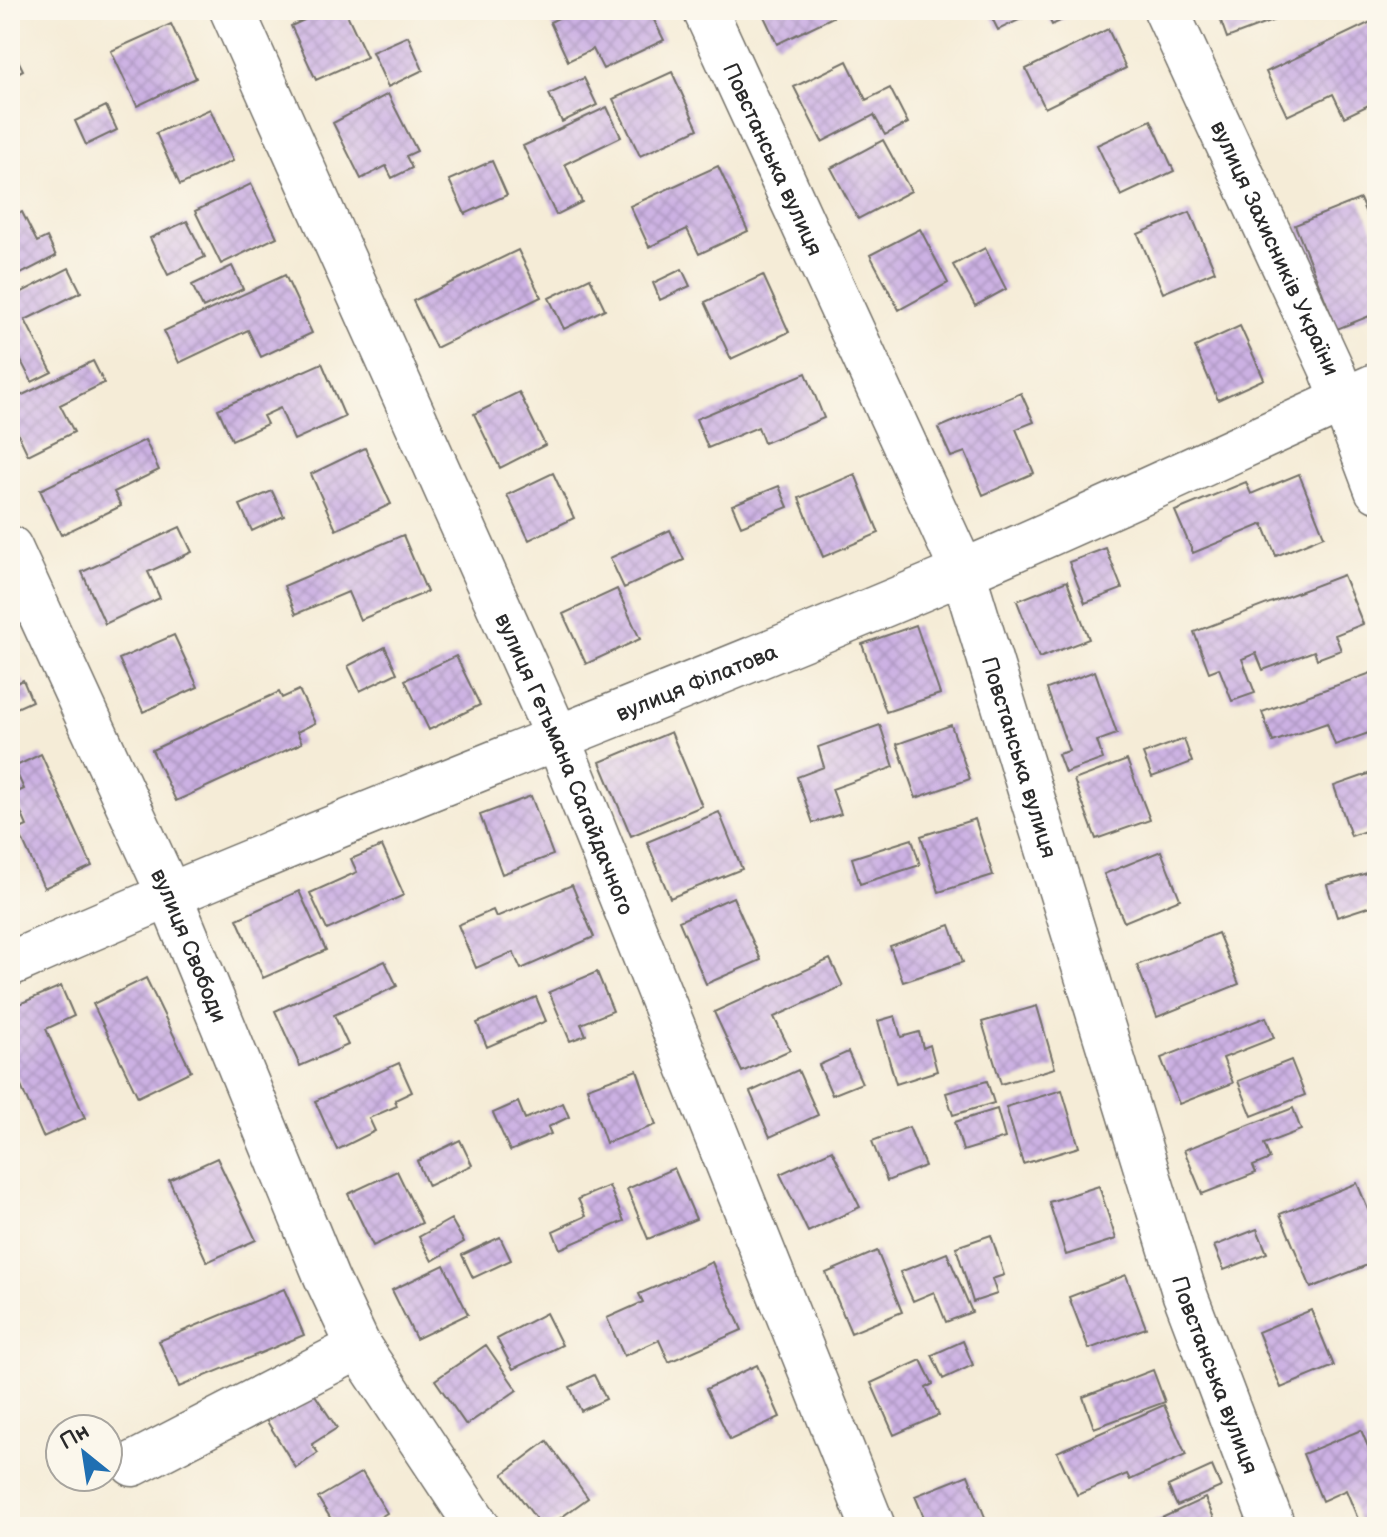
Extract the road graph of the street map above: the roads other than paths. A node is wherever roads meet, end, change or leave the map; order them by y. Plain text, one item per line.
1 (232, 10) edge
2 (705, 10) edge
3 (1166, 10) edge
4 (1360, 393) edge
5 (1377, 490) edge
6 (10, 548) edge
7 (963, 572) junction
8 (558, 739) junction
9 (169, 894) junction
10 (10, 964) edge
11 (359, 1347) junction
12 (133, 1464) dead end
13 (478, 1527) edge
14 (873, 1527) edge
15 (1273, 1527) edge

1 - 8 street, вулиця Гетьмана Сагайдачного
2 - 7 street, Повстанська вулиця
3 - 4 street, вулиця Захисників України
4 - 5 street, вулиця Захисників України
4 - 7 street, вулиця Філатова
6 - 9 street, вулиця Свободи
7 - 8 street, вулиця Філатова
7 - 15 street, Повстанська вулиця
8 - 9 street, вулиця Філатова
8 - 14 street, вулиця Гетьмана Сагайдачного
9 - 10 street, вулиця Філатова
9 - 11 street, вулиця Свободи
11 - 12 street
11 - 13 street, вулиця Свободи

